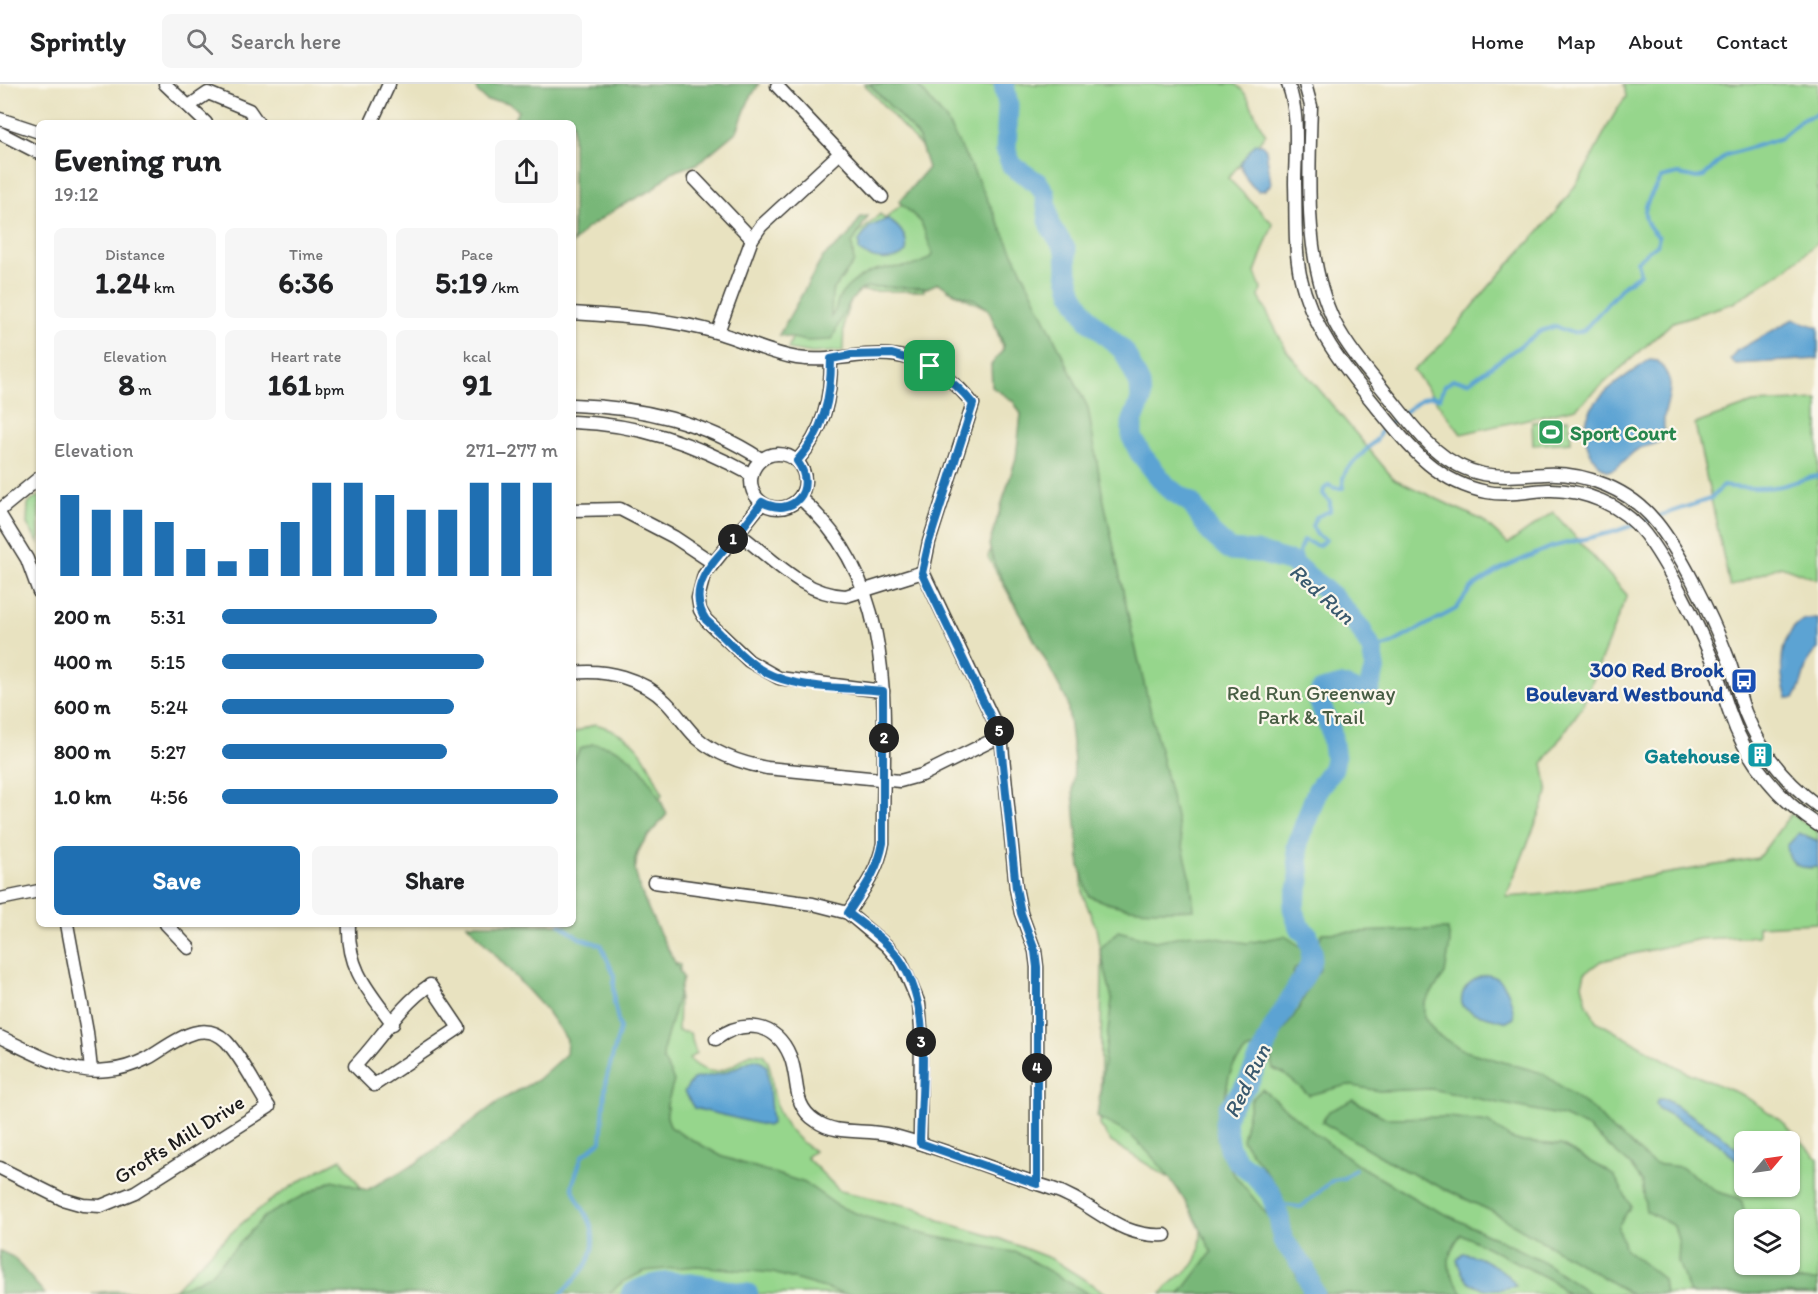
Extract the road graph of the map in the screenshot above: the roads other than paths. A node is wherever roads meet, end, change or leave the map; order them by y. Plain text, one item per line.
1 (165, 84) edge
2 (389, 84) edge
3 (1288, 84) edge
4 (1305, 84) edge
5 (777, 86) dead end
6 (189, 106) junction
7 (0, 119) edge
8 (203, 120) edge
9 (256, 120) edge
10 (372, 120) edge
11 (36, 131) edge
12 (0, 133) edge
13 (36, 151) edge
14 (840, 153) junction
15 (694, 178) dead end
16 (882, 197) dead end
17 (752, 239) junction
18 (576, 313) edge
19 (718, 332) junction
20 (831, 359) junction
21 (576, 405) edge
22 (576, 422) edge
23 (761, 459) junction
24 (797, 461) junction
25 (752, 474) junction
26 (36, 480) edge
27 (800, 498) junction
28 (762, 502) junction
29 (0, 510) edge
30 (576, 510) edge
31 (0, 515) edge
32 (738, 533) junction
33 (713, 563) junction
34 (922, 573) junction
35 (36, 584) edge
36 (866, 590) junction
37 (576, 673) edge
38 (883, 691) junction
39 (1000, 736) junction
40 (883, 780) junction
41 (1818, 806) edge
42 (1818, 825) edge
43 (654, 882) dead end
44 (36, 892) edge
45 (0, 899) edge
46 (848, 913) junction
47 (68, 927) edge
48 (169, 927) edge
49 (349, 927) edge
50 (189, 948) dead end
51 (393, 1024) junction
52 (0, 1036) edge
53 (716, 1039) dead end
54 (91, 1070) junction
55 (920, 1143) junction
56 (0, 1168) edge
57 (1037, 1184) junction
58 (1165, 1235) dead end

1 - 6 street
2 - 10 street
3 - 42 street
4 - 41 street
5 - 14 street
6 - 8 street
6 - 9 street
7 - 11 street
12 - 13 street
14 - 16 street
14 - 17 street
15 - 17 street
17 - 19 street
18 - 19 street
19 - 20 street
20 - 24 street
20 - 34 street
21 - 23 street
22 - 25 street
23 - 24 street
23 - 25 street
24 - 27 street
25 - 28 street
26 - 29 street
27 - 28 street
27 - 36 street
28 - 32 street
30 - 33 street
31 - 35 street
32 - 33 street
32 - 36 street
33 - 38 street
34 - 36 street
34 - 39 street
36 - 38 street
37 - 40 street
38 - 40 street
39 - 40 street
39 - 57 street
40 - 46 street
43 - 46 street
44 - 45 street
46 - 55 street
47 - 54 street
48 - 50 street
49 - 51 street
51 - 51 street
52 - 54 street, Groffs Mill Drive
53 - 55 street
54 - 56 street, Groffs Mill Drive
55 - 57 street
57 - 58 street

